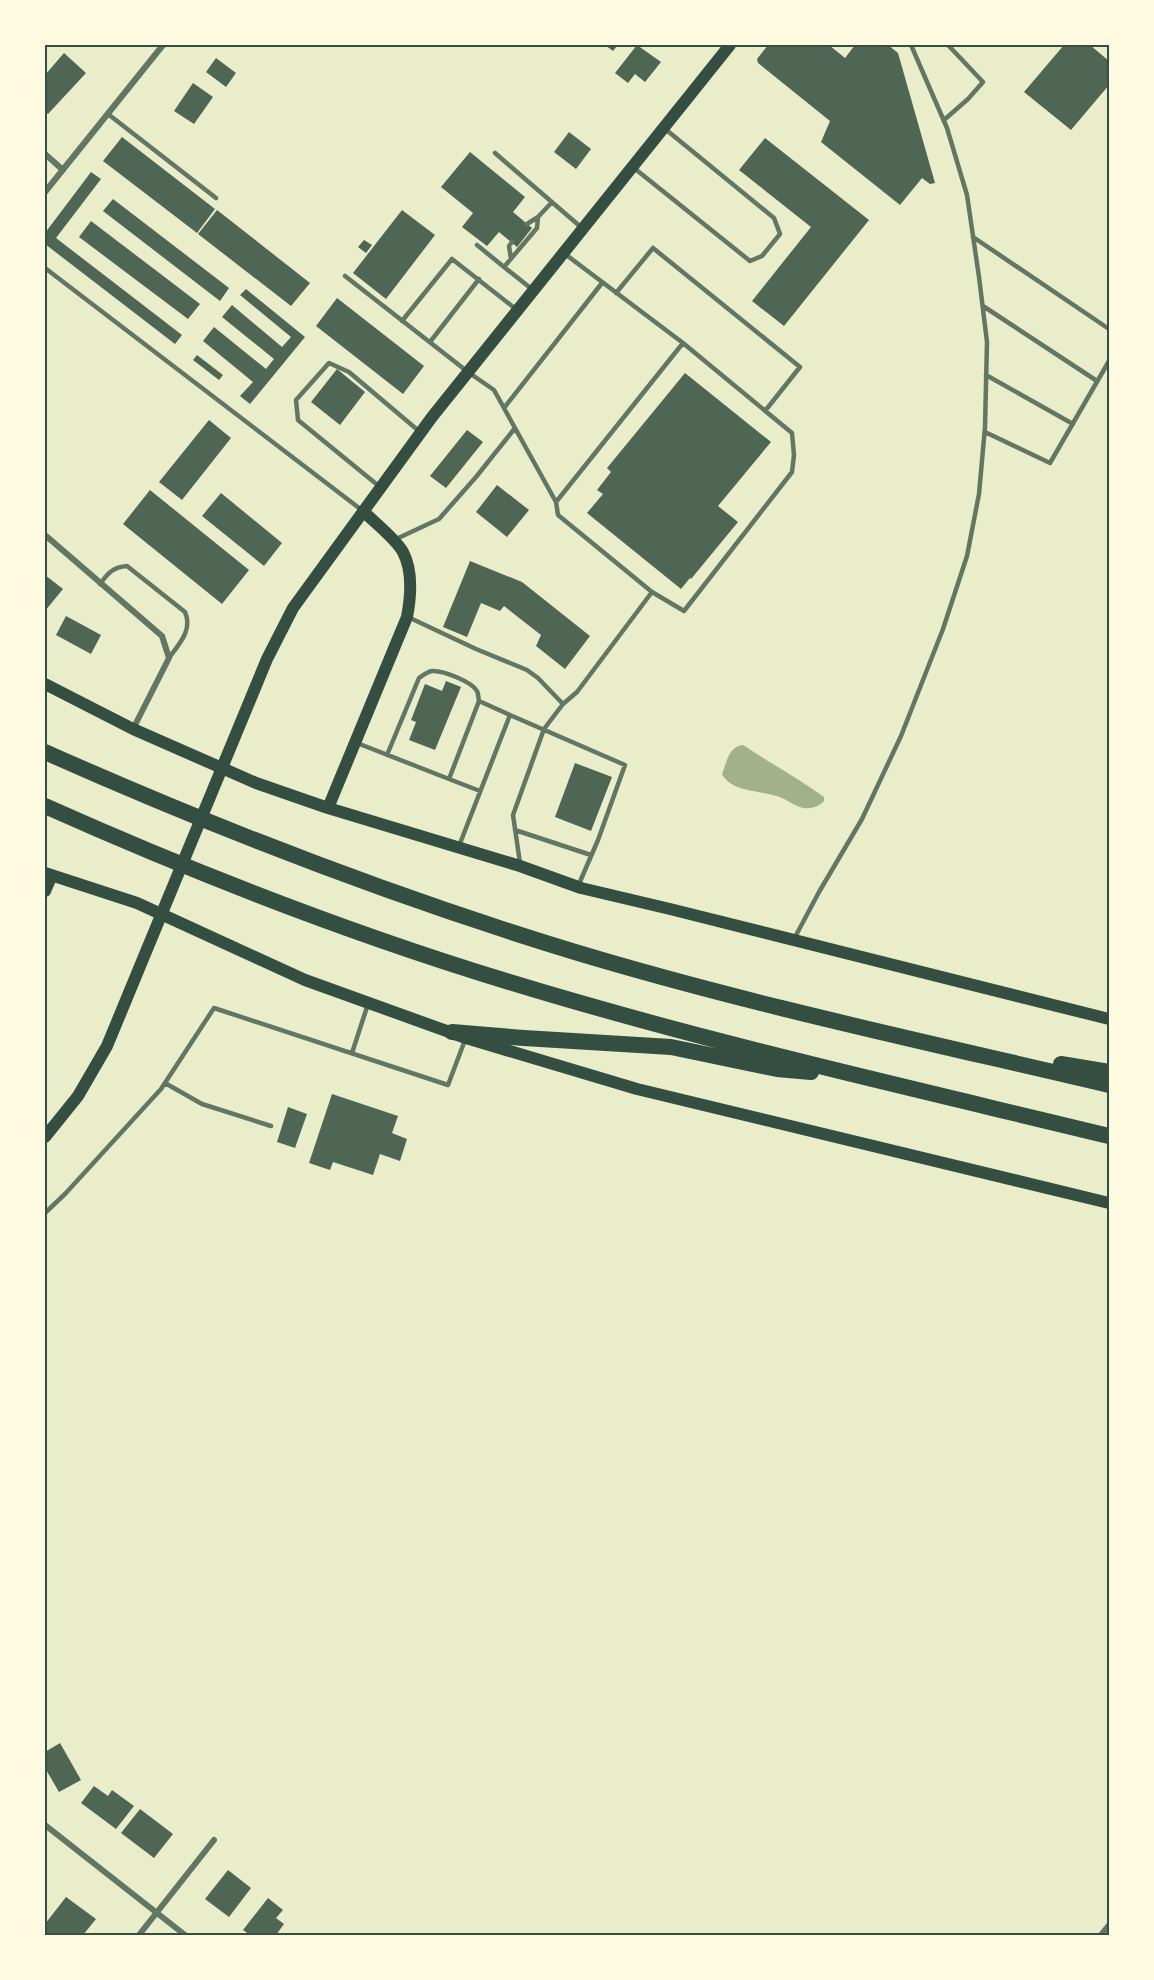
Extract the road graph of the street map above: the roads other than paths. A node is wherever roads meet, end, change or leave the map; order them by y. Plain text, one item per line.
1 (163, 45) edge
2 (730, 45) edge
3 (911, 45) edge
4 (948, 45) edge
5 (108, 114) junction
6 (944, 120) junction
7 (663, 128) junction
8 (495, 153) dead end
9 (45, 154) edge
10 (632, 166) junction
11 (63, 170) junction
12 (45, 192) edge
13 (216, 198) dead end
14 (552, 202) junction
15 (538, 218) junction
16 (527, 224) dead end
17 (582, 228) junction
18 (973, 237) junction
19 (512, 242) dead end
20 (477, 245) dead end
21 (563, 252) junction
22 (511, 260) junction
23 (504, 267) junction
24 (45, 268) edge
25 (345, 276) dead end
26 (479, 279) junction
27 (602, 283) junction
28 (533, 290) junction
29 (616, 293) junction
30 (983, 306) junction
31 (517, 310) junction
32 (402, 321) junction
33 (1109, 329) edge
34 (430, 342) junction
35 (683, 343) junction
36 (1109, 361) edge
37 (468, 372) junction
38 (986, 375) junction
39 (1097, 381) junction
40 (504, 408) junction
41 (765, 411) junction
42 (1073, 424) junction
43 (515, 428) junction
44 (420, 432) junction
45 (985, 432) junction
46 (380, 487) junction
47 (556, 502) junction
48 (363, 512) junction
49 (45, 535) edge
50 (393, 541) junction
51 (100, 584) junction
52 (652, 592) junction
53 (407, 617) junction
54 (169, 658) junction
55 (45, 684) edge
56 (479, 701) junction
57 (564, 704) junction
58 (510, 715) junction
59 (133, 729) junction
60 (544, 729) junction
61 (356, 743) junction
62 (45, 752) edge
63 (387, 755) junction
64 (449, 779) junction
65 (480, 791) junction
66 (45, 806) edge
67 (328, 807) junction
68 (515, 830) junction
69 (459, 846) junction
70 (591, 855) junction
71 (520, 866) junction
72 (48, 874) edge
73 (578, 887) junction
74 (45, 891) edge
75 (794, 940) junction
76 (368, 1004) junction
77 (1109, 1019) edge
78 (459, 1035) junction
79 (916, 1040) junction
80 (351, 1053) junction
81 (1109, 1072) edge
82 (864, 1078) junction
83 (165, 1083) junction
84 (1109, 1086) edge
85 (270, 1126) dead end
86 (1109, 1136) edge
87 (45, 1137) edge
88 (1109, 1203) edge
89 (45, 1213) edge
90 (45, 1825) edge
91 (214, 1840) dead end
92 (156, 1912) junction
93 (1109, 1925) edge
94 (140, 1935) edge
95 (185, 1935) edge
96 (1101, 1935) edge

1 - 5 street
2 - 7 main road
3 - 6 lane
4 - 6 lane
5 - 11 street
5 - 13 lane
6 - 18 lane
7 - 10 main road
7 - 10 lane
8 - 14 lane
9 - 11 street
10 - 17 main road
11 - 12 street
14 - 15 lane
14 - 17 lane
15 - 16 lane
15 - 22 lane
17 - 21 main road
18 - 30 lane
18 - 33 lane
19 - 22 lane
20 - 23 lane
21 - 27 lane
21 - 28 main road
22 - 23 lane
23 - 28 lane
24 - 48 lane
25 - 32 lane
26 - 31 lane
26 - 32 lane
26 - 34 lane
27 - 29 lane
27 - 40 lane
28 - 31 main road
29 - 35 lane
29 - 41 lane
30 - 38 lane
30 - 39 lane
31 - 37 main road
32 - 34 lane
34 - 37 lane
35 - 41 lane
35 - 47 lane
36 - 39 lane
37 - 40 lane
37 - 44 main road
38 - 42 lane
38 - 45 lane
39 - 42 lane
40 - 43 lane
41 - 52 lane
42 - 45 lane
43 - 47 lane
43 - 50 lane
44 - 46 main road
44 - 46 lane
45 - 75 lane
46 - 48 main road
47 - 52 lane
48 - 50 main road
48 - 87 main road
49 - 51 street
50 - 53 main road
51 - 54 street
51 - 54 lane
52 - 57 lane
53 - 57 lane
53 - 61 main road
54 - 59 street
55 - 59 main road
56 - 58 lane
56 - 63 lane
56 - 64 lane
57 - 60 lane
58 - 60 lane
58 - 65 lane
59 - 67 main road
60 - 68 lane
60 - 70 lane
61 - 63 lane
61 - 67 main road
62 - 79 highway
63 - 64 lane
64 - 65 lane
65 - 69 lane
66 - 82 highway
67 - 69 main road
68 - 70 lane
68 - 71 lane
69 - 71 main road
70 - 73 lane
71 - 73 main road
72 - 74 main road
72 - 76 main road
73 - 75 main road
75 - 77 main road
76 - 78 main road
76 - 80 lane
78 - 80 lane
78 - 82 highway
78 - 88 main road
79 - 81 highway
79 - 84 highway
80 - 83 lane
82 - 86 highway
83 - 85 lane
83 - 89 lane
90 - 92 street
91 - 92 street
92 - 94 street
92 - 95 street
93 - 96 street

